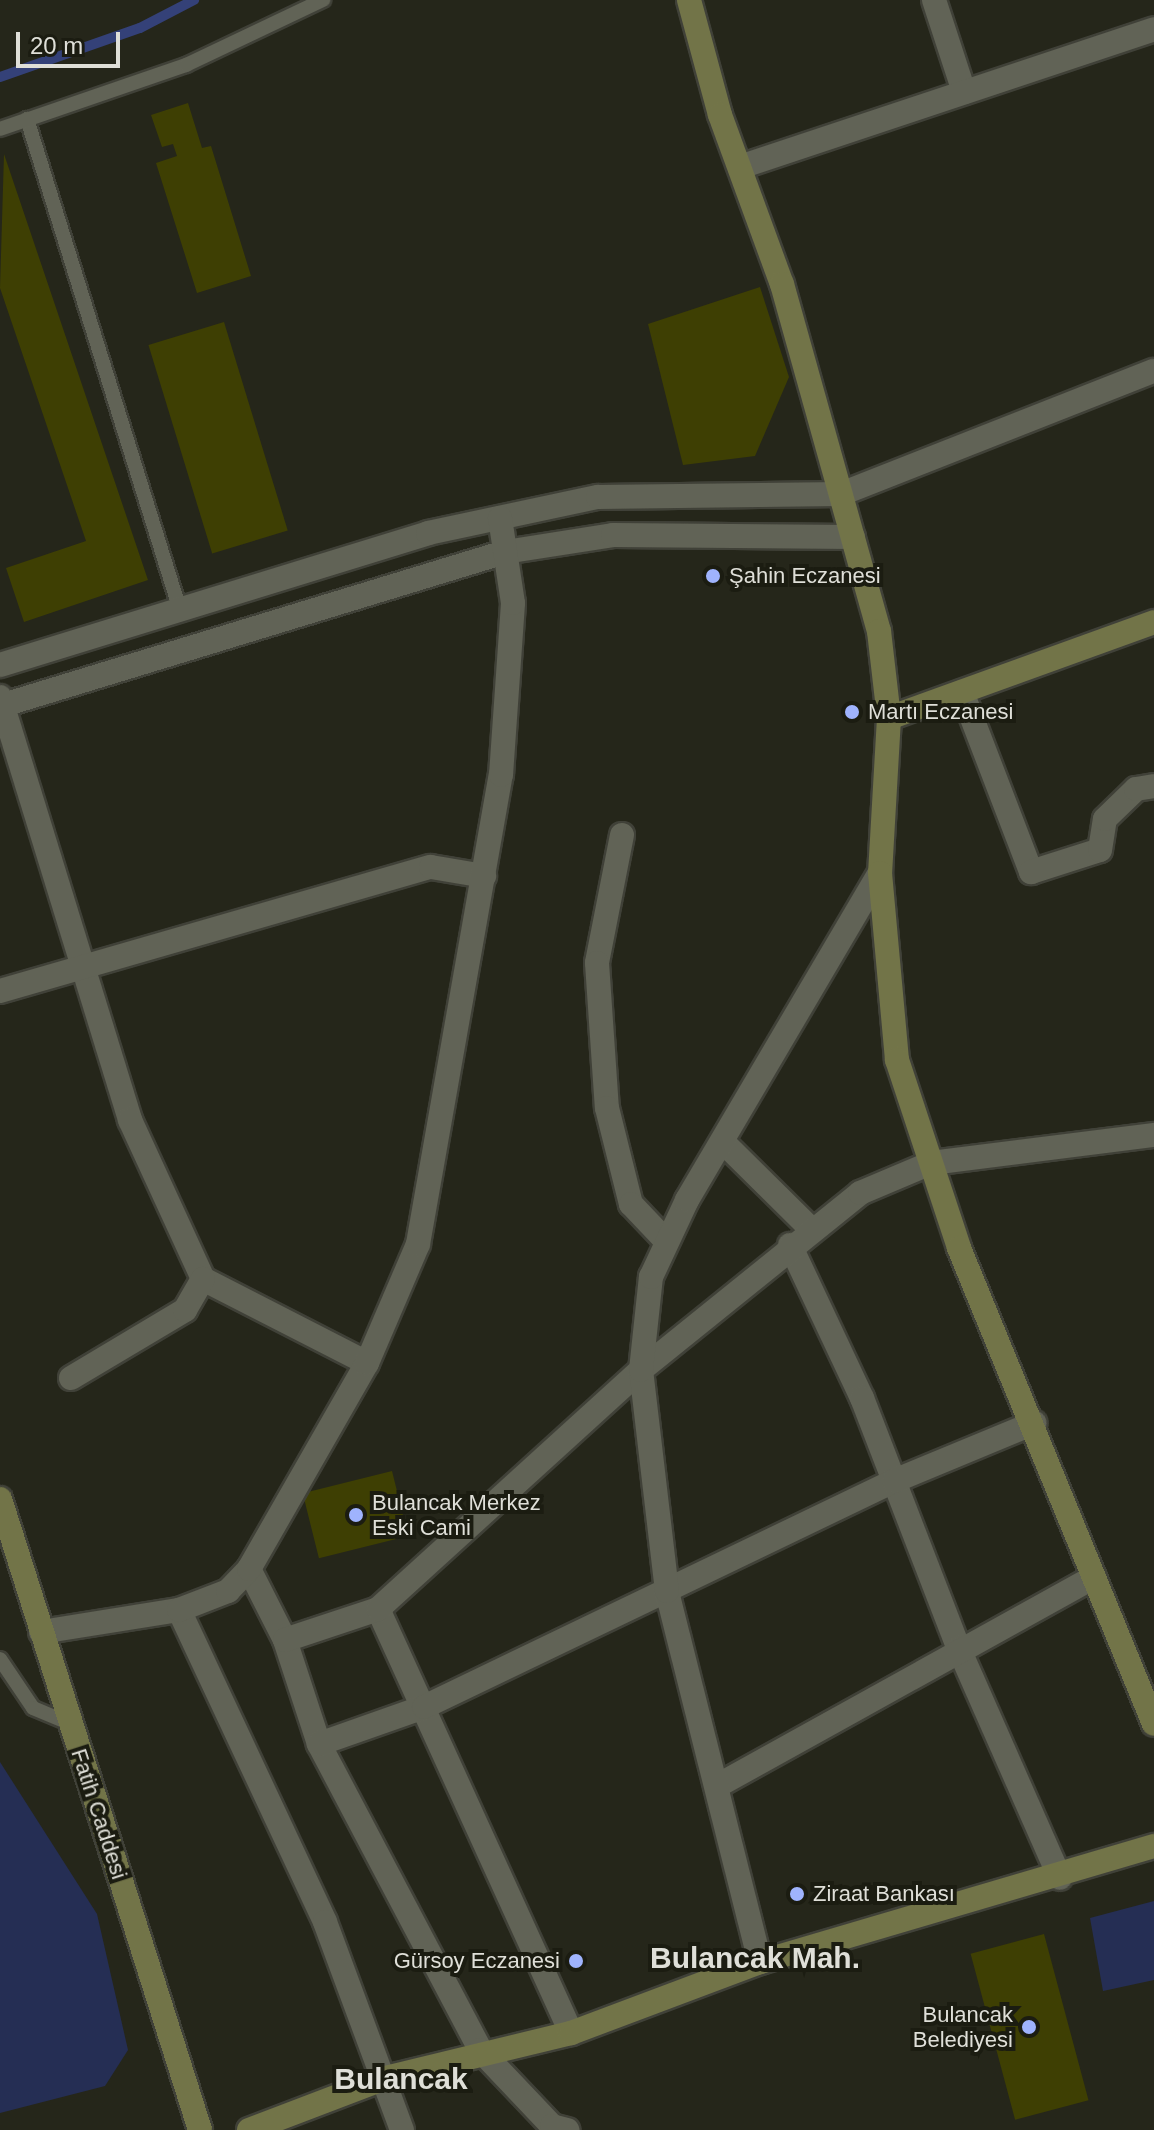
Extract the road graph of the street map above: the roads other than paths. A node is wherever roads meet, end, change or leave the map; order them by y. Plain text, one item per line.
1 (323, 0) edge
2 (689, 0) edge
3 (934, 0) edge
4 (1154, 29) edge
5 (964, 92) junction
6 (27, 119) junction
7 (0, 129) edge
8 (740, 167) junction
9 (1154, 371) edge
10 (841, 494) junction
11 (500, 518) junction
12 (853, 537) junction
13 (505, 552) junction
14 (180, 610) junction
15 (1154, 622) edge
16 (0, 665) edge
17 (962, 692) junction
18 (1, 703) edge
19 (889, 718) junction
20 (1154, 786) edge
21 (622, 835) dead end
22 (880, 873) junction
23 (484, 876) junction
24 (86, 964) junction
25 (0, 991) edge
26 (1154, 1135) edge
27 (724, 1143) junction
28 (931, 1163) junction
29 (811, 1229) junction
30 (667, 1242) junction
31 (790, 1245) junction
32 (203, 1279) junction
33 (367, 1363) junction
34 (641, 1370) junction
35 (71, 1378) dead end
36 (1034, 1423) junction
37 (894, 1481) junction
38 (0, 1499) edge
39 (249, 1569) junction
40 (1094, 1577) junction
41 (667, 1591) junction
42 (378, 1609) junction
43 (179, 1610) junction
44 (41, 1632) junction
45 (285, 1640) junction
46 (959, 1649) junction
47 (0, 1659) edge
48 (424, 1707) junction
49 (71, 1724) junction
50 (1154, 1724) edge
51 (319, 1744) junction
52 (717, 1786) junction
53 (1154, 1846) edge
54 (1060, 1878) junction
55 (760, 1962) junction
56 (571, 2033) junction
57 (480, 2050) junction
58 (385, 2078) junction
59 (557, 2129) edge
60 (200, 2130) edge
61 (249, 2130) edge
62 (402, 2130) edge

1 - 6 lane
2 - 8 street
3 - 5 street
4 - 5 street
5 - 8 street
6 - 7 lane
6 - 14 lane
8 - 10 street
9 - 10 street
10 - 11 street
10 - 12 street
11 - 13 street
11 - 14 street
12 - 13 street
12 - 19 street
13 - 18 street
13 - 23 street
14 - 16 street
15 - 17 street
17 - 19 street
17 - 20 street
18 - 24 street
19 - 22 street
21 - 30 street
22 - 27 street
22 - 28 street
23 - 24 street
23 - 33 street
24 - 25 street
24 - 32 street
26 - 28 street
27 - 29 street
27 - 30 street
28 - 29 street
28 - 36 street
29 - 31 street
30 - 34 street
31 - 34 street
31 - 37 street
32 - 33 street
32 - 35 street
33 - 39 street
34 - 41 street
34 - 42 street
36 - 37 street
36 - 40 street
37 - 41 street
37 - 46 street
38 - 44 street, Fatih Caddesi
39 - 43 street
39 - 45 street
40 - 46 street
40 - 50 street
41 - 48 street
41 - 52 street
42 - 45 street
42 - 48 street
43 - 44 street
43 - 58 street
44 - 49 street, Fatih Caddesi
45 - 51 street
46 - 52 street
46 - 54 street
47 - 49 lane
48 - 51 street
48 - 56 street
49 - 60 street, Fatih Caddesi
51 - 57 street
52 - 55 street
53 - 54 street
54 - 55 street
55 - 56 street
56 - 57 street
57 - 58 street
57 - 59 street
58 - 61 street
58 - 62 street

